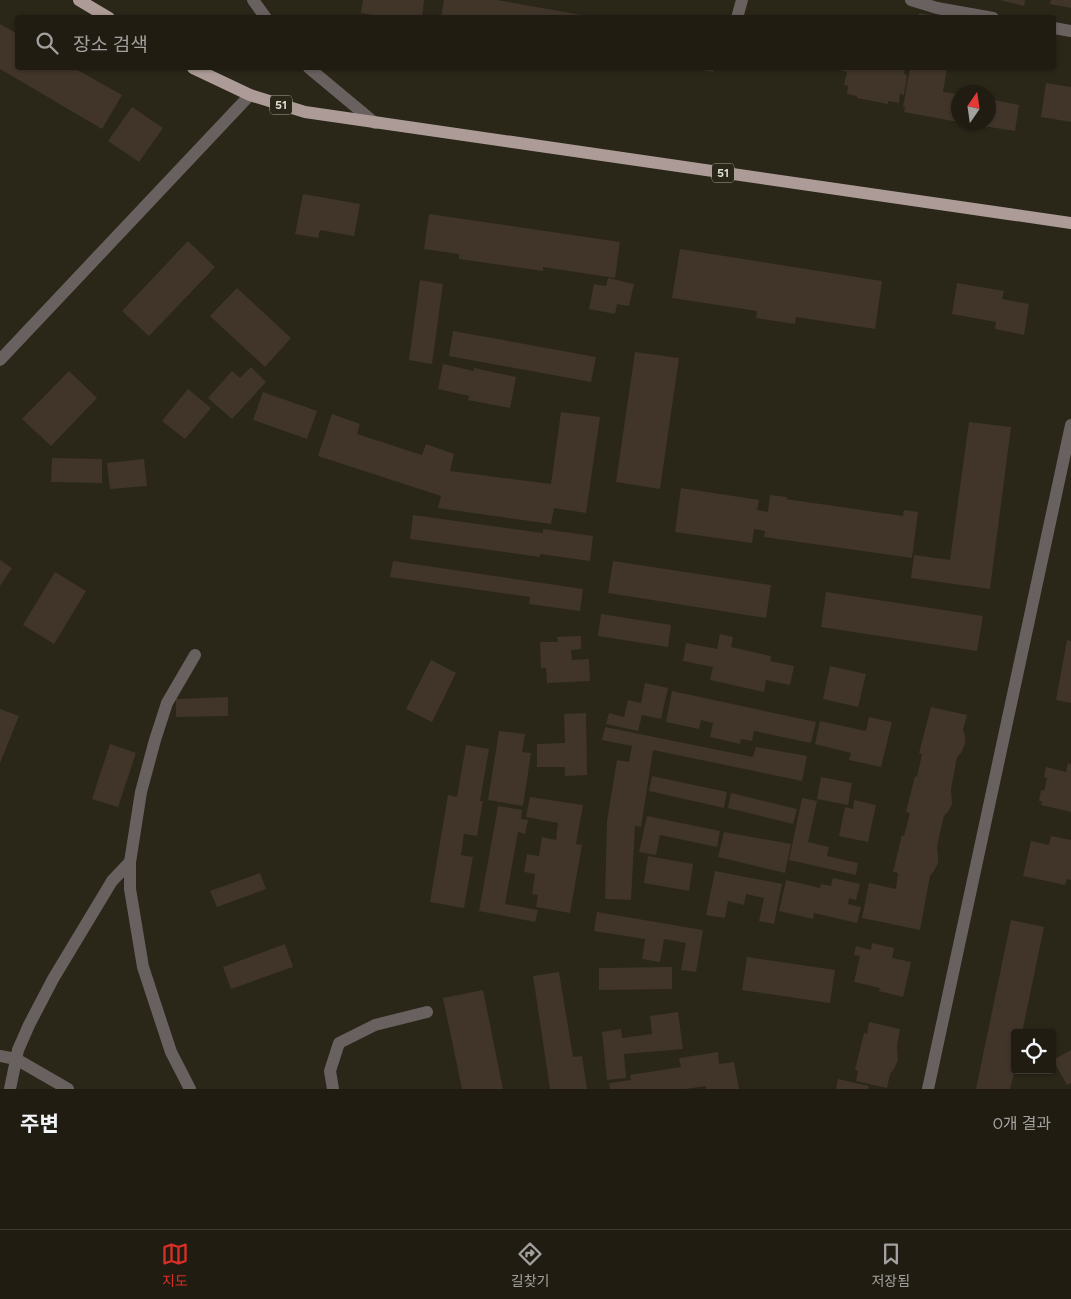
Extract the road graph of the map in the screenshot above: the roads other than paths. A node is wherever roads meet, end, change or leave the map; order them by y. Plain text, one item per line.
1 (79, 0) edge
2 (253, 0) edge
3 (742, 0) edge
4 (911, 0) edge
5 (104, 15) edge
6 (264, 15) edge
7 (738, 15) edge
8 (976, 15) edge
9 (1056, 28) edge
10 (1071, 31) edge
11 (197, 70) edge
12 (311, 70) edge
13 (250, 95) junction
14 (375, 123) junction
15 (1071, 223) edge
16 (0, 360) edge
17 (1071, 425) edge
18 (195, 655) dead end
19 (130, 862) junction
20 (427, 1012) dead end
21 (0, 1056) edge
22 (16, 1059) junction
23 (10, 1089) edge
24 (68, 1089) edge
25 (190, 1089) edge
26 (333, 1089) edge
27 (928, 1089) edge

1 - 5 main road
2 - 6 street
3 - 7 street
4 - 8 street
9 - 10 street
11 - 13 main road, 51
12 - 14 street
13 - 14 main road, 51
13 - 16 street
14 - 15 main road, 51
17 - 27 street
18 - 19 street
19 - 22 street
19 - 25 street
20 - 26 street
21 - 22 street
22 - 23 street
22 - 24 street

